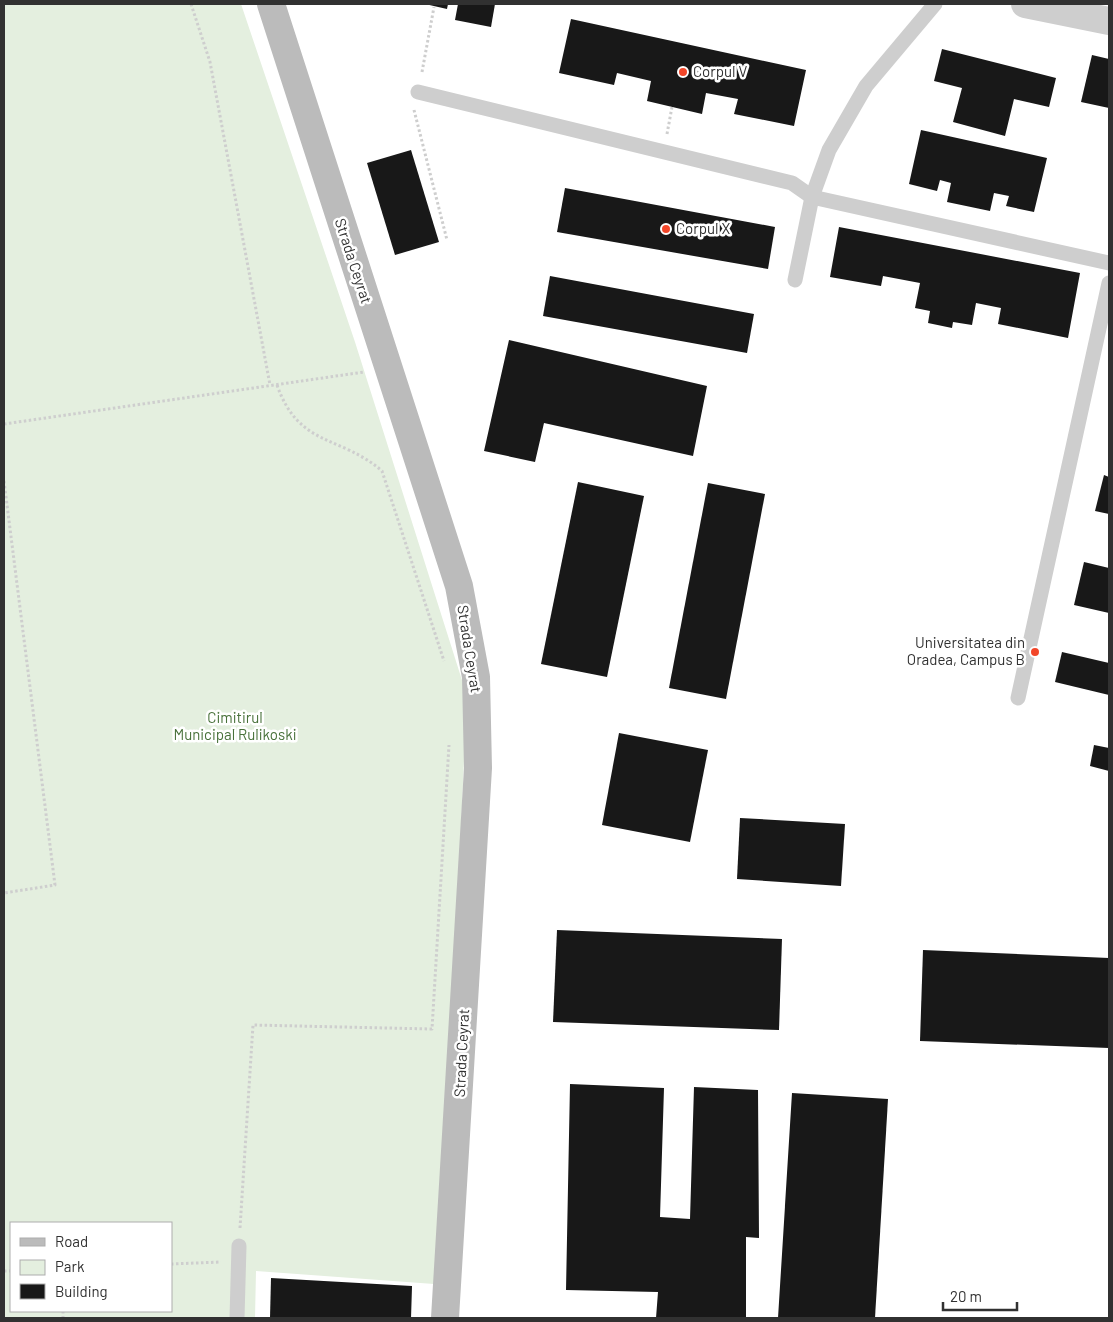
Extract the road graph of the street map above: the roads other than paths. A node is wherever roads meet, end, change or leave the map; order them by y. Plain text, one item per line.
1 (935, 4) edge
2 (1026, 4) edge
3 (273, 5) edge
4 (1109, 21) edge
5 (418, 92) road end
6 (812, 197) junction
7 (1109, 263) edge
8 (795, 280) dead end
9 (1109, 283) edge
10 (1018, 698) dead end
11 (239, 1254) road end
12 (237, 1318) edge
13 (445, 1318) edge

1 - 6 lane
2 - 4 street
3 - 13 main road, Strada Ceyrat
5 - 6 lane
6 - 7 lane
6 - 8 lane
9 - 10 lane
11 - 12 lane

